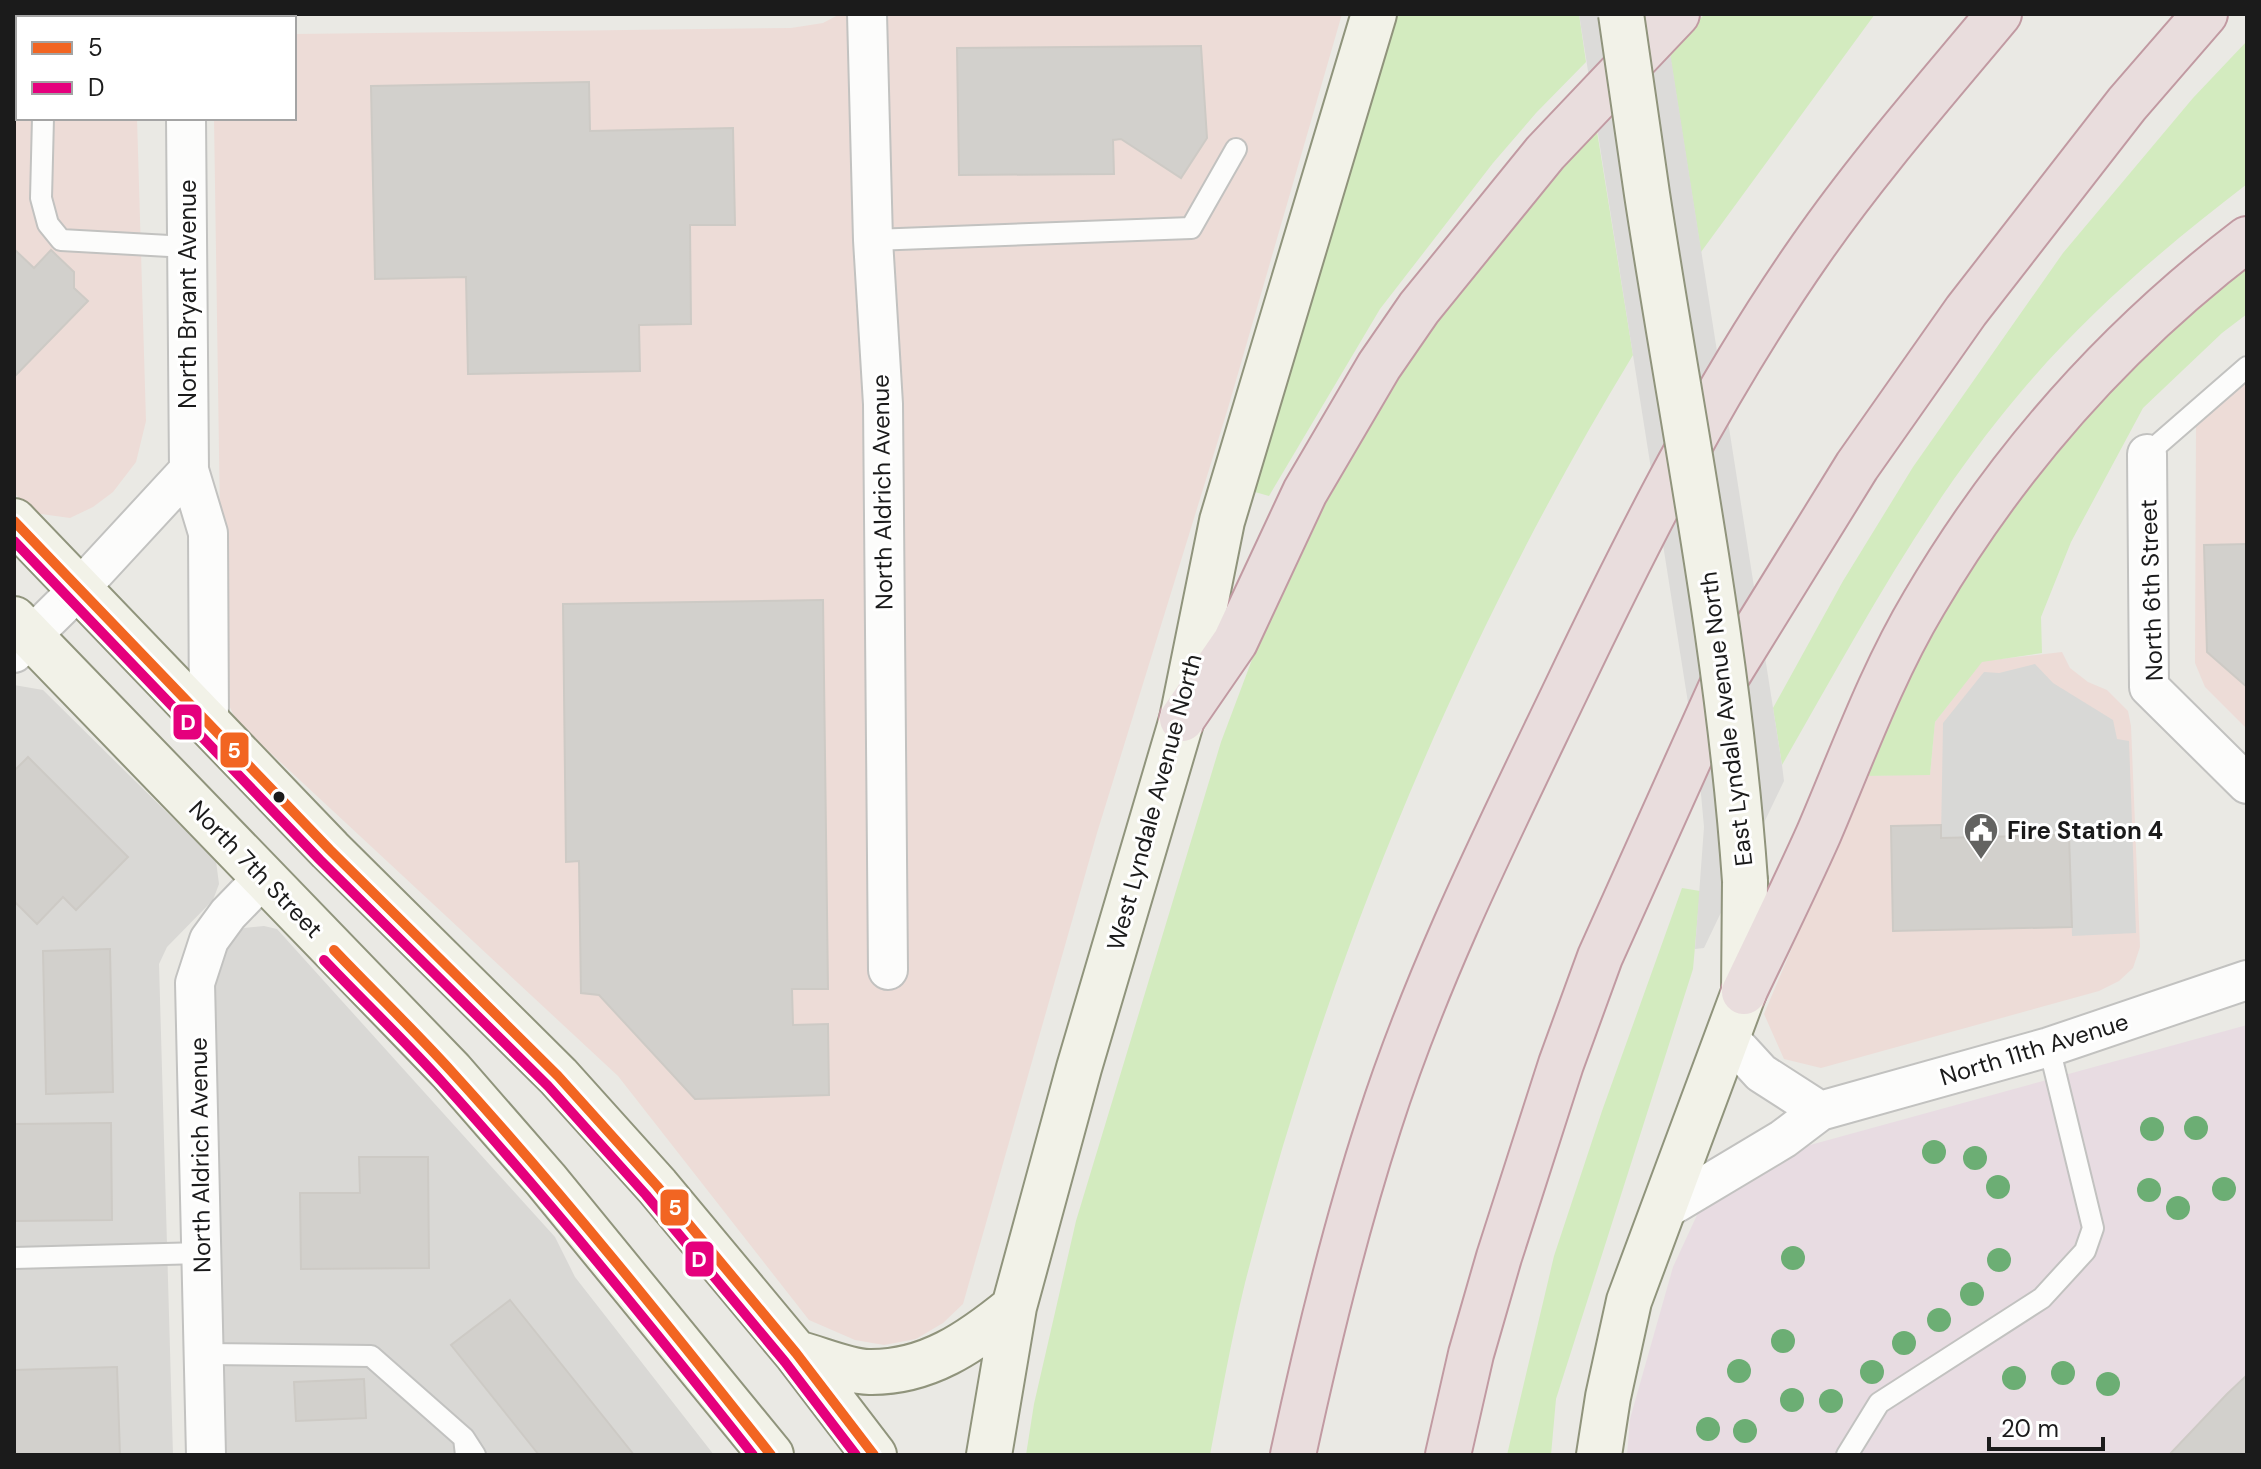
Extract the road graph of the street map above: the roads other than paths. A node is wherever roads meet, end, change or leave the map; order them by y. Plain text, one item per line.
1 (867, 14) edge
2 (1374, 14) edge
3 (1621, 14) edge
4 (1677, 14) edge
5 (1999, 14) edge
6 (2205, 14) edge
7 (43, 120) edge
8 (186, 120) edge
9 (1236, 149) dead end
10 (2247, 239) edge
11 (873, 240) junction
12 (187, 247) junction
13 (2247, 367) edge
14 (2147, 454) joint
15 (189, 470) junction
16 (14, 521) edge
17 (79, 589) junction
18 (19, 636) edge
19 (1182, 719) junction
20 (209, 723) junction
21 (2247, 784) edge
22 (264, 877) junction
23 (888, 970) dead end
24 (2247, 980) edge
25 (1744, 992) junction
26 (1728, 1037) junction
27 (2049, 1047) junction
28 (1820, 1111) junction
29 (1661, 1212) junction
30 (202, 1253) junction
31 (14, 1258) edge
32 (1014, 1307) junction
33 (796, 1353) junction
34 (205, 1354) junction
35 (468, 1449) edge
36 (206, 1455) edge
37 (771, 1455) edge
38 (874, 1455) edge
39 (989, 1455) edge
40 (1293, 1455) edge
41 (1448, 1455) edge
42 (1599, 1455) edge
43 (1847, 1455) edge

1 - 11 street, North Aldrich Avenue
2 - 19 main road, West Lyndale Avenue North
3 - 25 main road, East Lyndale Avenue North, bridge
4 - 19 highway
5 - 40 highway
6 - 41 highway
7 - 12 lane
8 - 12 street, North Bryant Avenue
9 - 11 lane
10 - 25 highway
11 - 23 street, North Aldrich Avenue
12 - 15 street, North Bryant Avenue
13 - 14 lane
14 - 21 street, North 6th Street
15 - 17 street
15 - 20 street, North Bryant Avenue
16 - 17 main road
17 - 18 street
17 - 20 main road
18 - 22 main road, North 7th Street
19 - 32 main road, West Lyndale Avenue North
20 - 33 main road
22 - 30 street, North Aldrich Avenue
22 - 37 main road, North 7th Street
24 - 27 street, North 11th Avenue
25 - 26 main road, East Lyndale Avenue North
26 - 28 street
26 - 29 main road, East Lyndale Avenue North
27 - 28 street, North 11th Avenue
27 - 43 lane
28 - 29 street, North 11th Avenue
29 - 42 main road, East Lyndale Avenue North
30 - 31 lane
30 - 34 street, North Aldrich Avenue
32 - 33 main road
32 - 39 main road, West Lyndale Avenue North
33 - 38 main road
34 - 35 lane
34 - 36 street, North Aldrich Avenue

